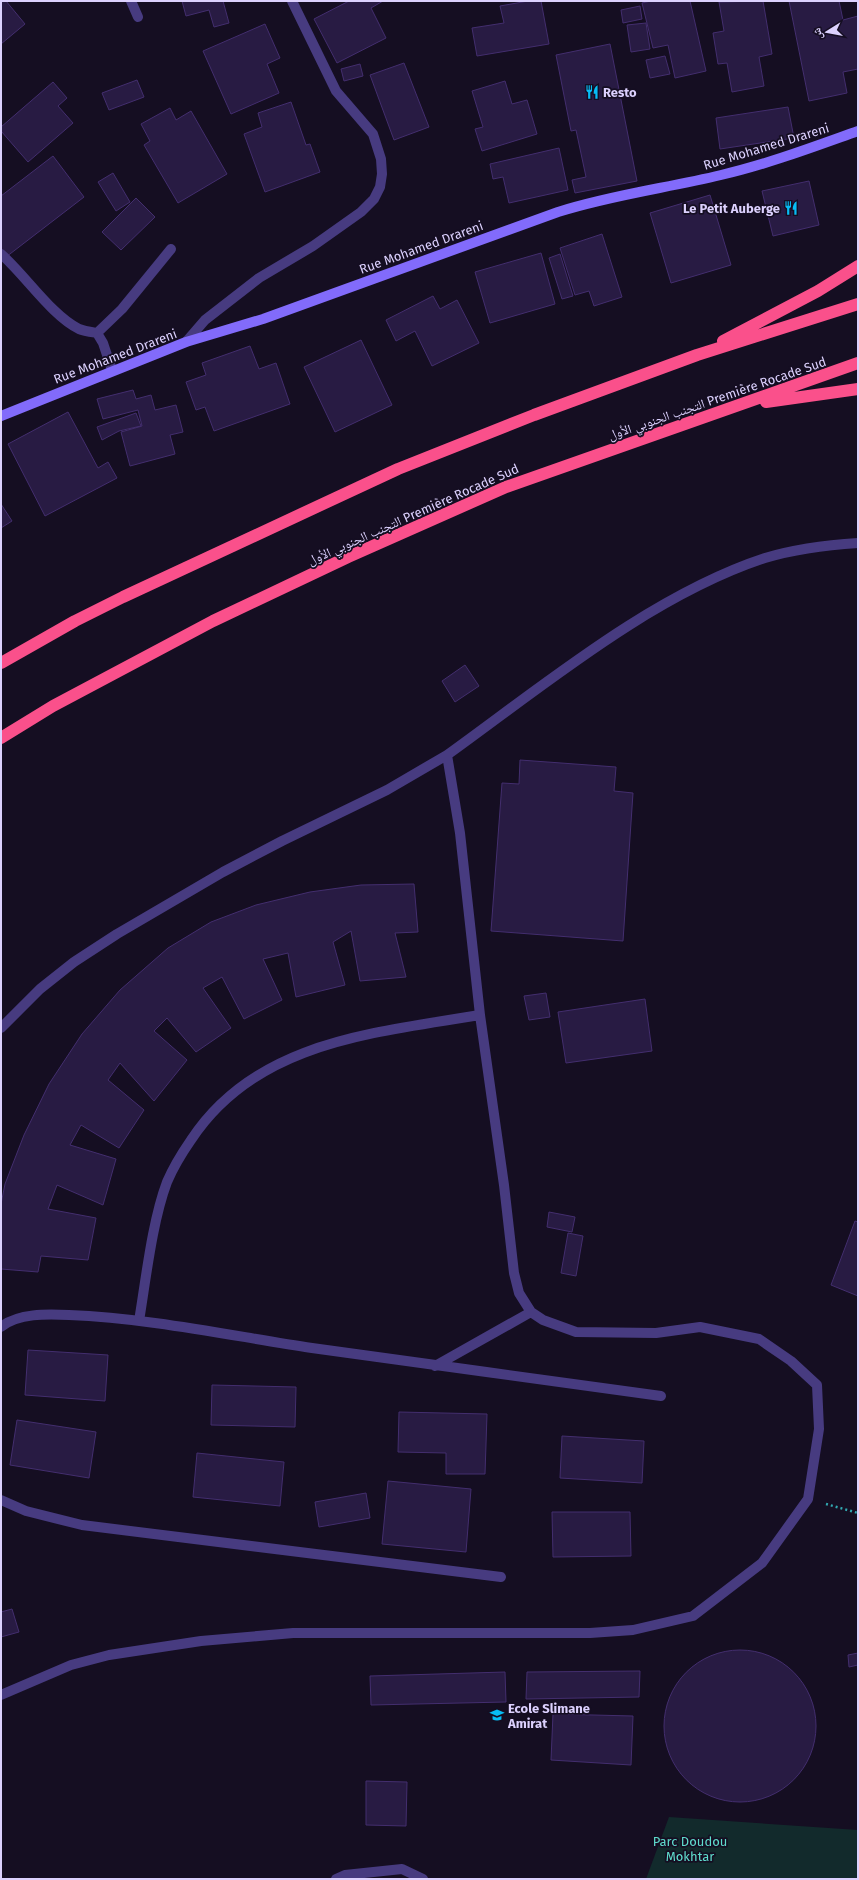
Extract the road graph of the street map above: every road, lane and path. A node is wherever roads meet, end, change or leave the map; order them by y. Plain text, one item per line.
1 (131, 1) edge
2 (292, 1) edge
3 (138, 17) dead end
4 (858, 131) edge
5 (171, 249) dead end
6 (1, 254) edge
7 (858, 266) edge
8 (858, 304) edge
9 (97, 333) junction
10 (186, 342) junction
11 (697, 355) junction
12 (858, 363) edge
13 (112, 370) junction
14 (858, 389) edge
15 (739, 405) junction
16 (1, 416) edge
17 (858, 543) edge
18 (1, 663) edge
19 (1, 738) edge
20 (447, 755) junction
21 (480, 1014) junction
22 (1, 1028) edge
23 (532, 1312) junction
24 (139, 1321) junction
25 (1, 1327) edge
26 (435, 1366) junction
27 (661, 1396) dead end
28 (1, 1500) edge
29 (808, 1500) junction
30 (858, 1513) edge
31 (501, 1577) dead end
32 (1, 1695) edge
33 (402, 1869) junction
34 (336, 1879) edge
35 (397, 1879) edge
36 (424, 1879) edge

1 - 3 street
2 - 10 street
4 - 10 street, Rue Mohamed Drareni
5 - 9 street
6 - 9 street
7 - 11 highway
8 - 11 highway
9 - 13 street
10 - 13 street, Rue Mohamed Drareni
11 - 18 highway
12 - 15 highway, التجنب الجنوبي الأول Première Rocade Sud
13 - 16 street, Rue Mohamed Drareni
14 - 15 highway
15 - 19 highway, التجنب الجنوبي الأول Première Rocade Sud
17 - 20 street
20 - 21 street
20 - 22 street
21 - 23 street
21 - 24 street
23 - 26 street
23 - 29 street
24 - 25 street
24 - 26 street
26 - 27 street
28 - 31 street
29 - 30 path
29 - 32 street
33 - 34 street
33 - 35 street
33 - 36 street

